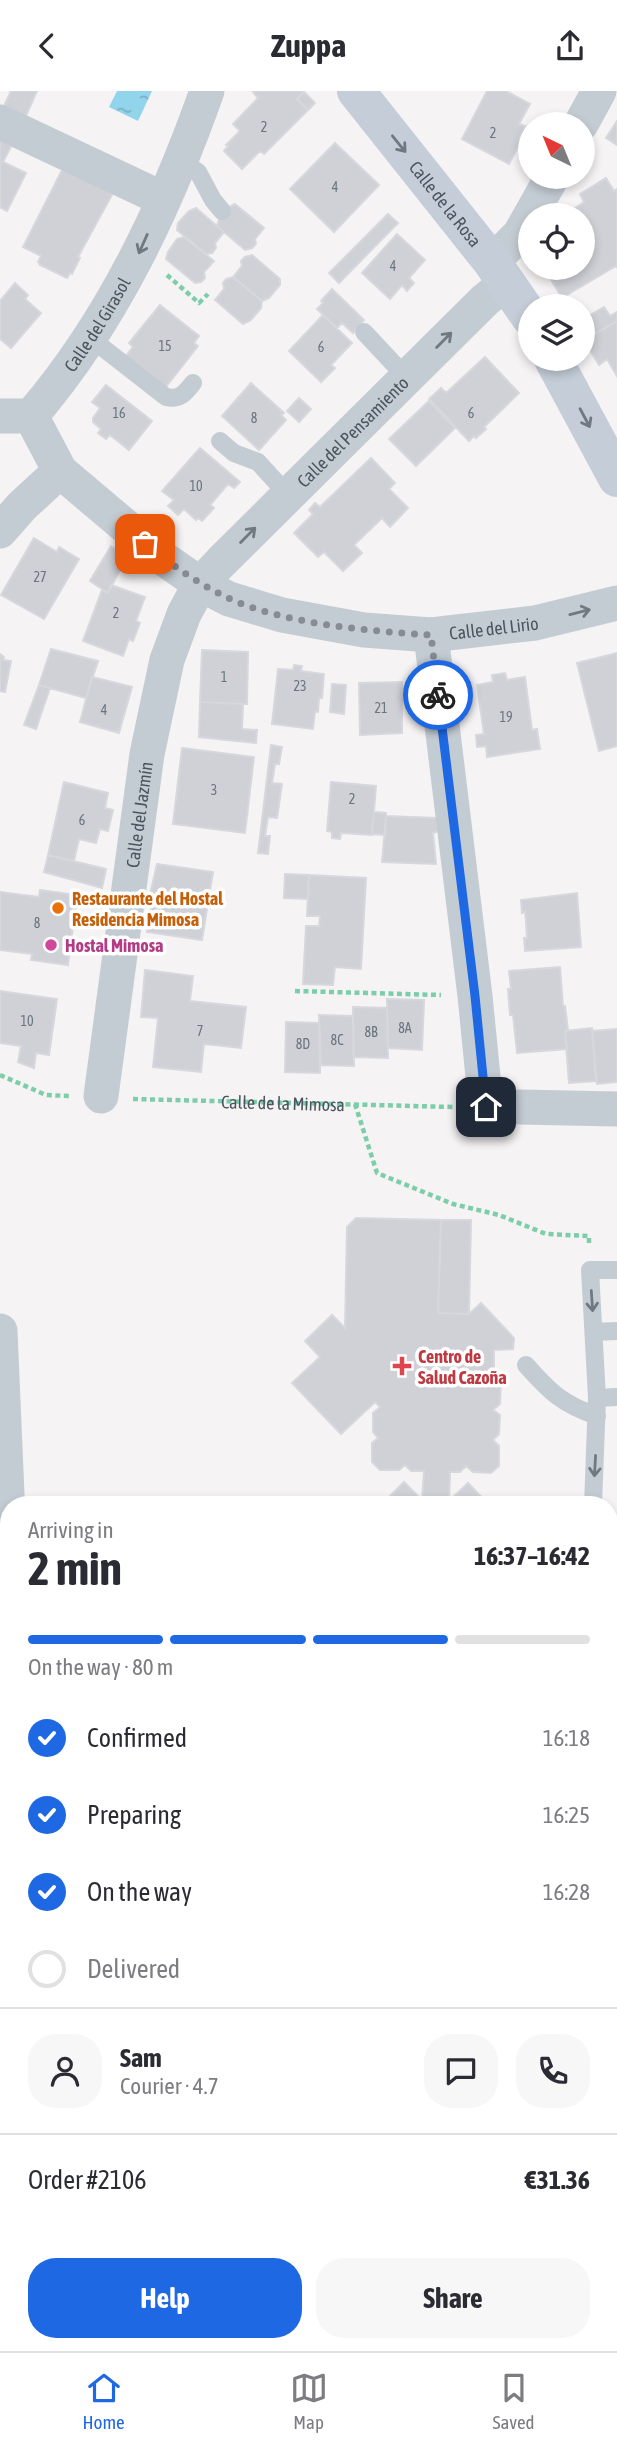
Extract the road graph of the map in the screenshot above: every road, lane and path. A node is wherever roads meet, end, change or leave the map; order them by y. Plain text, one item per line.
1 (207, 91) edge
2 (356, 91) edge
3 (599, 91) edge
4 (588, 112) edge
5 (0, 122) edge
6 (181, 160) junction
7 (545, 189) edge
8 (163, 199) junction
9 (222, 211) dead end
10 (141, 250) junction
11 (500, 272) junction
12 (208, 294) dead end
13 (518, 299) edge
14 (364, 332) dead end
15 (89, 337) junction
16 (559, 371) edge
17 (407, 378) junction
18 (193, 383) dead end
19 (15, 416) edge
20 (220, 441) dead end
21 (60, 471) junction
22 (617, 478) edge
23 (288, 495) junction
24 (0, 531) edge
25 (200, 584) junction
26 (617, 603) edge
27 (431, 635) junction
28 (295, 991) dead end
29 (475, 996) junction
30 (0, 1075) edge
31 (59, 1095) dead end
32 (112, 1097) joint
33 (355, 1104) junction
34 (443, 1107) dead end
35 (617, 1109) edge
36 (590, 1270) junction
37 (617, 1271) edge
38 (0, 1331) edge
39 (617, 1331) edge
40 (594, 1332) junction
41 (526, 1365) dead end
42 (617, 1397) edge
43 (597, 1398) junction
44 (597, 1416) junction
45 (7, 1496) edge
46 (593, 1496) edge

1 - 6 street, Calle del Girasol
2 -> 11 street, Calle de la Rosa
3 - 4 street
5 - 8 street
6 - 8 street, Calle del Girasol
6 - 9 lane
7 - 11 street, Calle del Pensamiento
8 -> 10 street, Calle del Girasol
10 - 12 path
10 - 15 street, Calle del Girasol
11 - 13 street, Calle de la Rosa
17 -> 11 street, Calle del Pensamiento
14 - 17 lane
15 - 18 lane
15 - 19 street, Calle del Girasol
16 -> 22 street
17 - 23 street, Calle del Pensamiento
19 - 21 street, Calle del Lirio
20 - 23 lane
21 - 24 street
21 - 25 street, Calle del Lirio
25 -> 23 street, Calle del Pensamiento
25 - 27 street, Calle del Lirio
25 - 32 street, Calle del Jazmín
27 -> 26 street, Calle del Lirio
27 - 29 street
28 - 29 path
29 - 35 street
30 - 31 path
32 - 33 path, Calle de la Mimosa
33 - 34 path, Calle de la Mimosa
33 - 36 path
36 - 37 lane
36 -> 40 lane
38 - 45 street
39 - 40 lane
40 - 43 lane
41 - 44 lane
42 - 43 lane
43 - 44 lane
44 -> 46 lane

